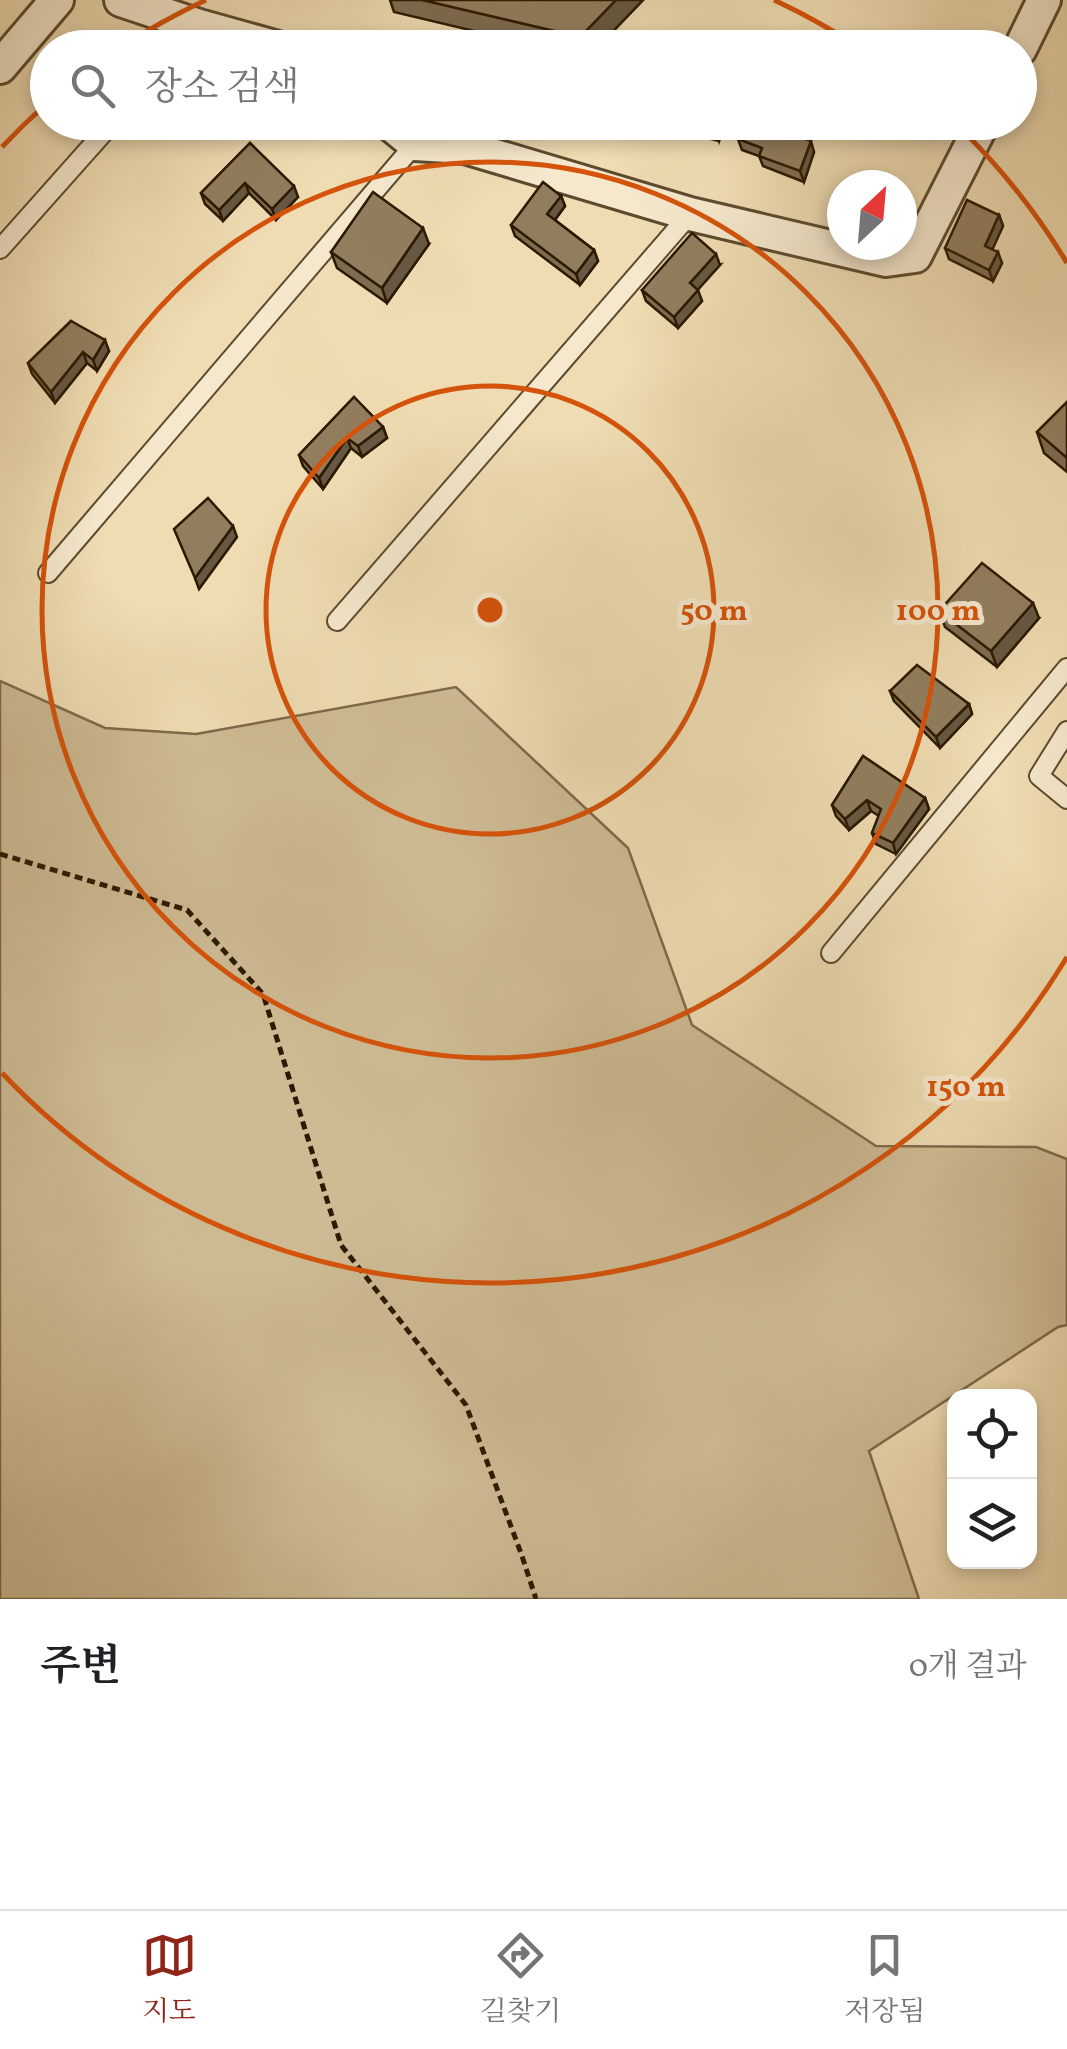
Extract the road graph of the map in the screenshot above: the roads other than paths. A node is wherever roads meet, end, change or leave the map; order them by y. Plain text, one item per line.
1 (58, 0) edge
2 (122, 0) edge
3 (1044, 0) edge
4 (32, 30) edge
5 (176, 30) edge
6 (1029, 30) edge
7 (30, 32) edge
8 (0, 67) edge
9 (97, 140) edge
10 (409, 140) edge
11 (974, 140) edge
12 (414, 144) junction
13 (690, 214) junction
14 (0, 249) edge
15 (48, 573) dead end
16 (337, 621) dead end
17 (1067, 668) edge
18 (1067, 732) edge
19 (1067, 799) edge
20 (832, 953) dead end

1 - 4 street
2 - 5 street
3 - 6 street
7 - 8 street
9 - 14 lane
10 - 12 street
11 - 13 street
12 - 13 street
12 - 15 lane
13 - 16 lane
17 - 20 lane
18 - 19 lane

